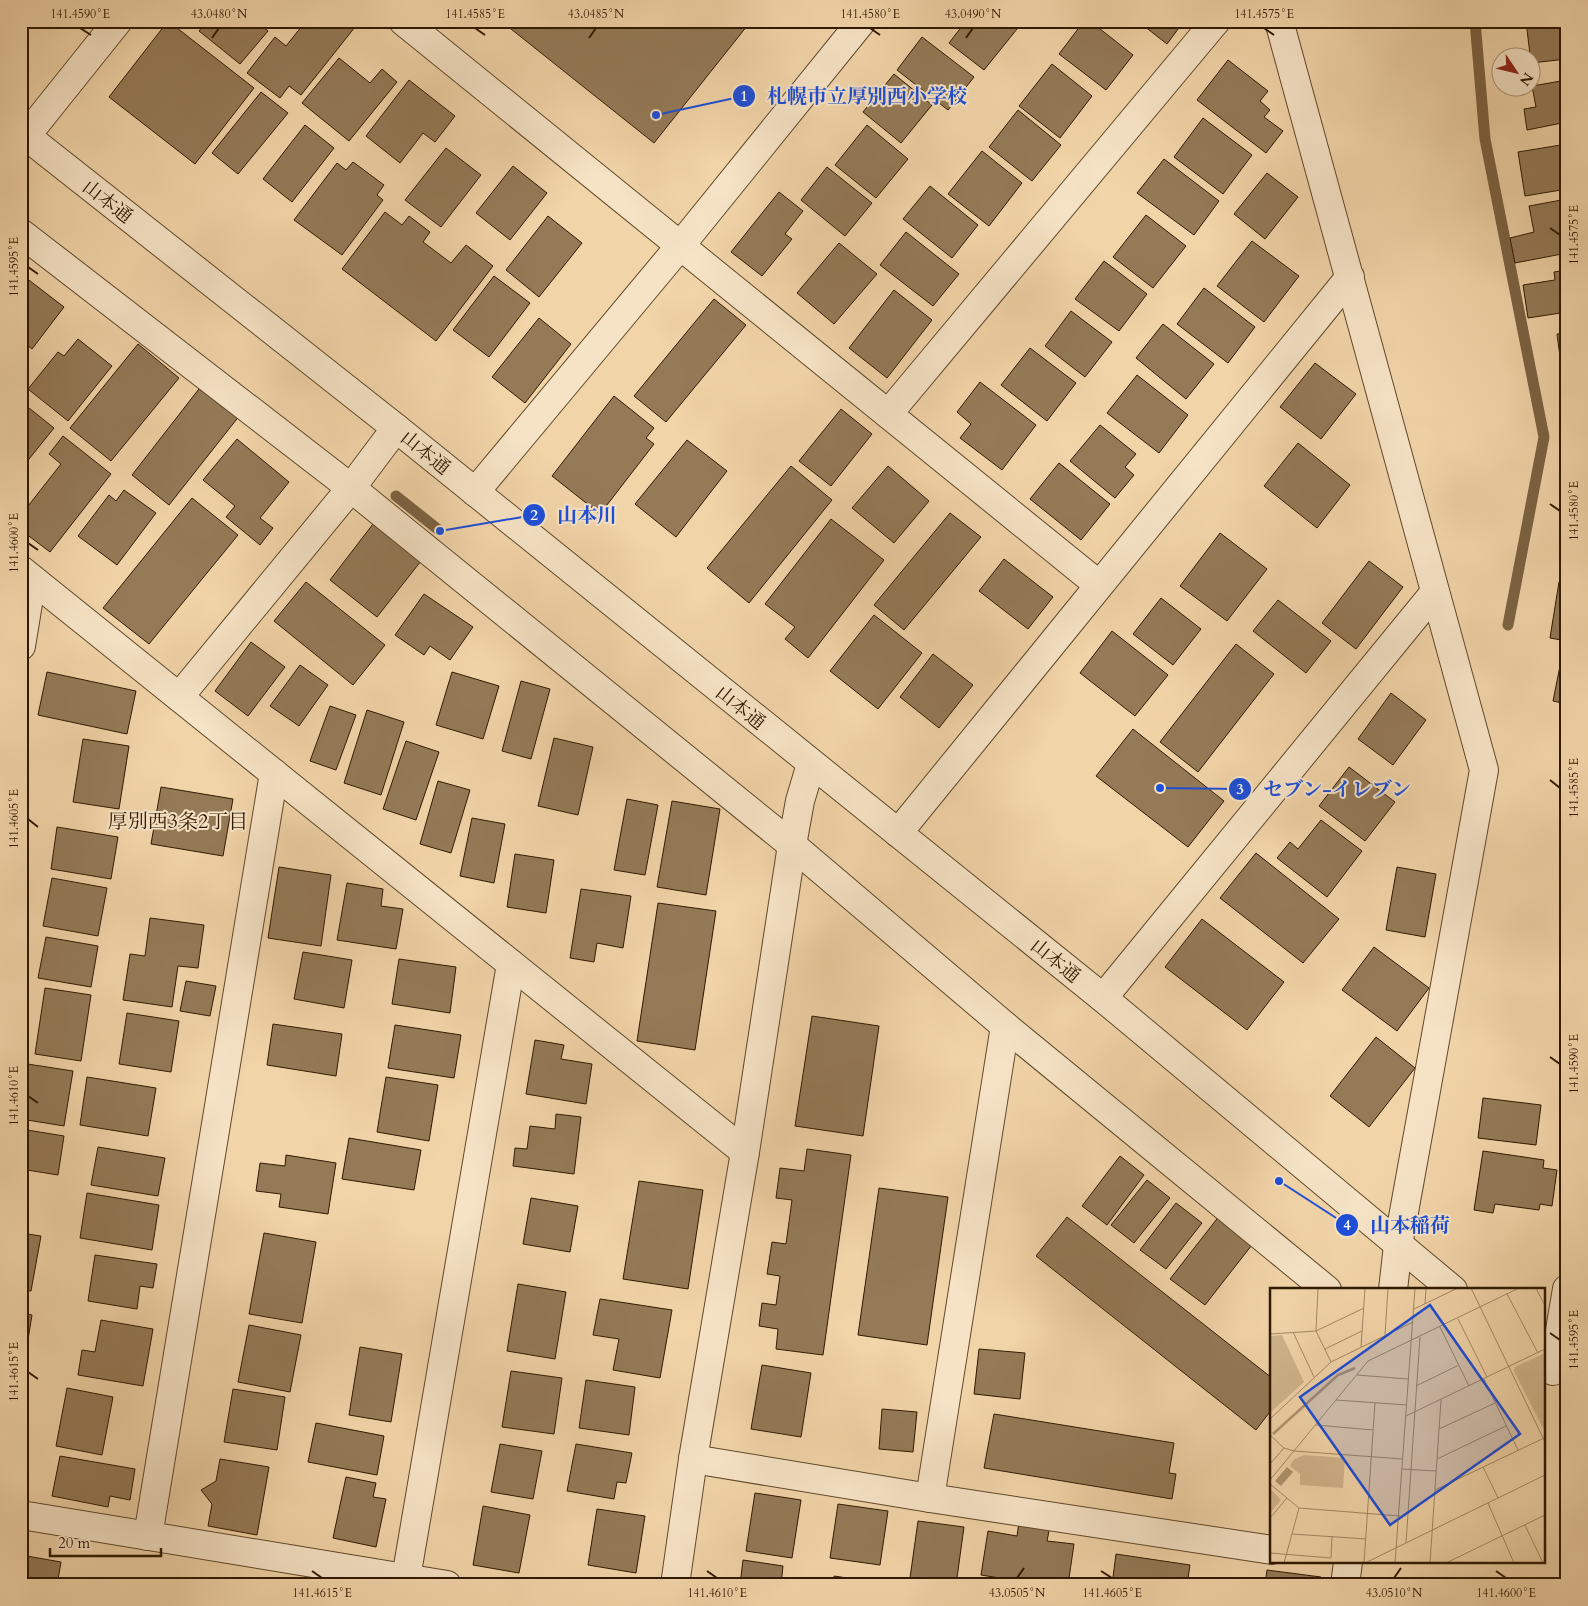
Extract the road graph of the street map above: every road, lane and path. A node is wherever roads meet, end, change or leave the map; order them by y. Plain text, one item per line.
1 (118, 21) edge
2 (403, 21) edge
3 (862, 21) edge
4 (1216, 21) edge
5 (1279, 21) edge
6 (23, 134) edge
7 (21, 232) edge
8 (680, 246) junction
9 (1350, 277) junction
10 (888, 414) junction
11 (396, 428) junction
12 (351, 488) junction
13 (475, 492) junction
14 (27, 575) edge
15 (1099, 585) junction
16 (1435, 592) junction
17 (21, 646) edge
18 (179, 697) junction
19 (812, 764) junction
20 (274, 773) junction
21 (898, 833) junction
22 (793, 840) junction
23 (511, 964) junction
24 (1103, 998) junction
25 (1005, 1026) junction
26 (745, 1152) junction
27 (1398, 1245) junction
28 (1394, 1282) edge
29 (1325, 1288) edge
30 (1451, 1288) edge
31 (1567, 1289) edge
32 (1555, 1372) edge
33 (693, 1459) junction
34 (930, 1498) junction
35 (21, 1515) edge
36 (148, 1536) junction
37 (1270, 1550) edge
38 (1348, 1564) edge
39 (406, 1578) junction
40 (447, 1585) edge
41 (675, 1585) edge
42 (1345, 1585) edge

1 - 6 street
2 - 8 street
3 - 8 street
4 - 10 street
5 - 9 street
6 - 11 street, 山本通
7 - 12 street
8 - 10 street
8 - 13 street
9 - 15 street
9 - 16 street
10 - 15 street
11 - 12 street
11 - 13 street, 山本通
12 - 18 street
12 - 22 street
13 - 19 street, 山本通
14 - 17 street
14 - 18 street
15 - 21 street
16 - 24 street
16 - 27 street
18 - 20 street
19 - 21 street, 山本通
19 - 22 street
20 - 23 street
20 - 36 street
21 - 24 street, 山本通
22 - 25 street
22 - 26 street
23 - 26 street
23 - 39 street
24 - 27 street, 山本通
25 - 29 street
25 - 34 street
26 - 33 street
27 - 28 street
27 - 30 street, 山本通
31 - 32 street
33 - 34 street
33 - 41 street
34 - 37 street
35 - 36 street
36 - 39 street
38 - 42 street
39 - 40 street

